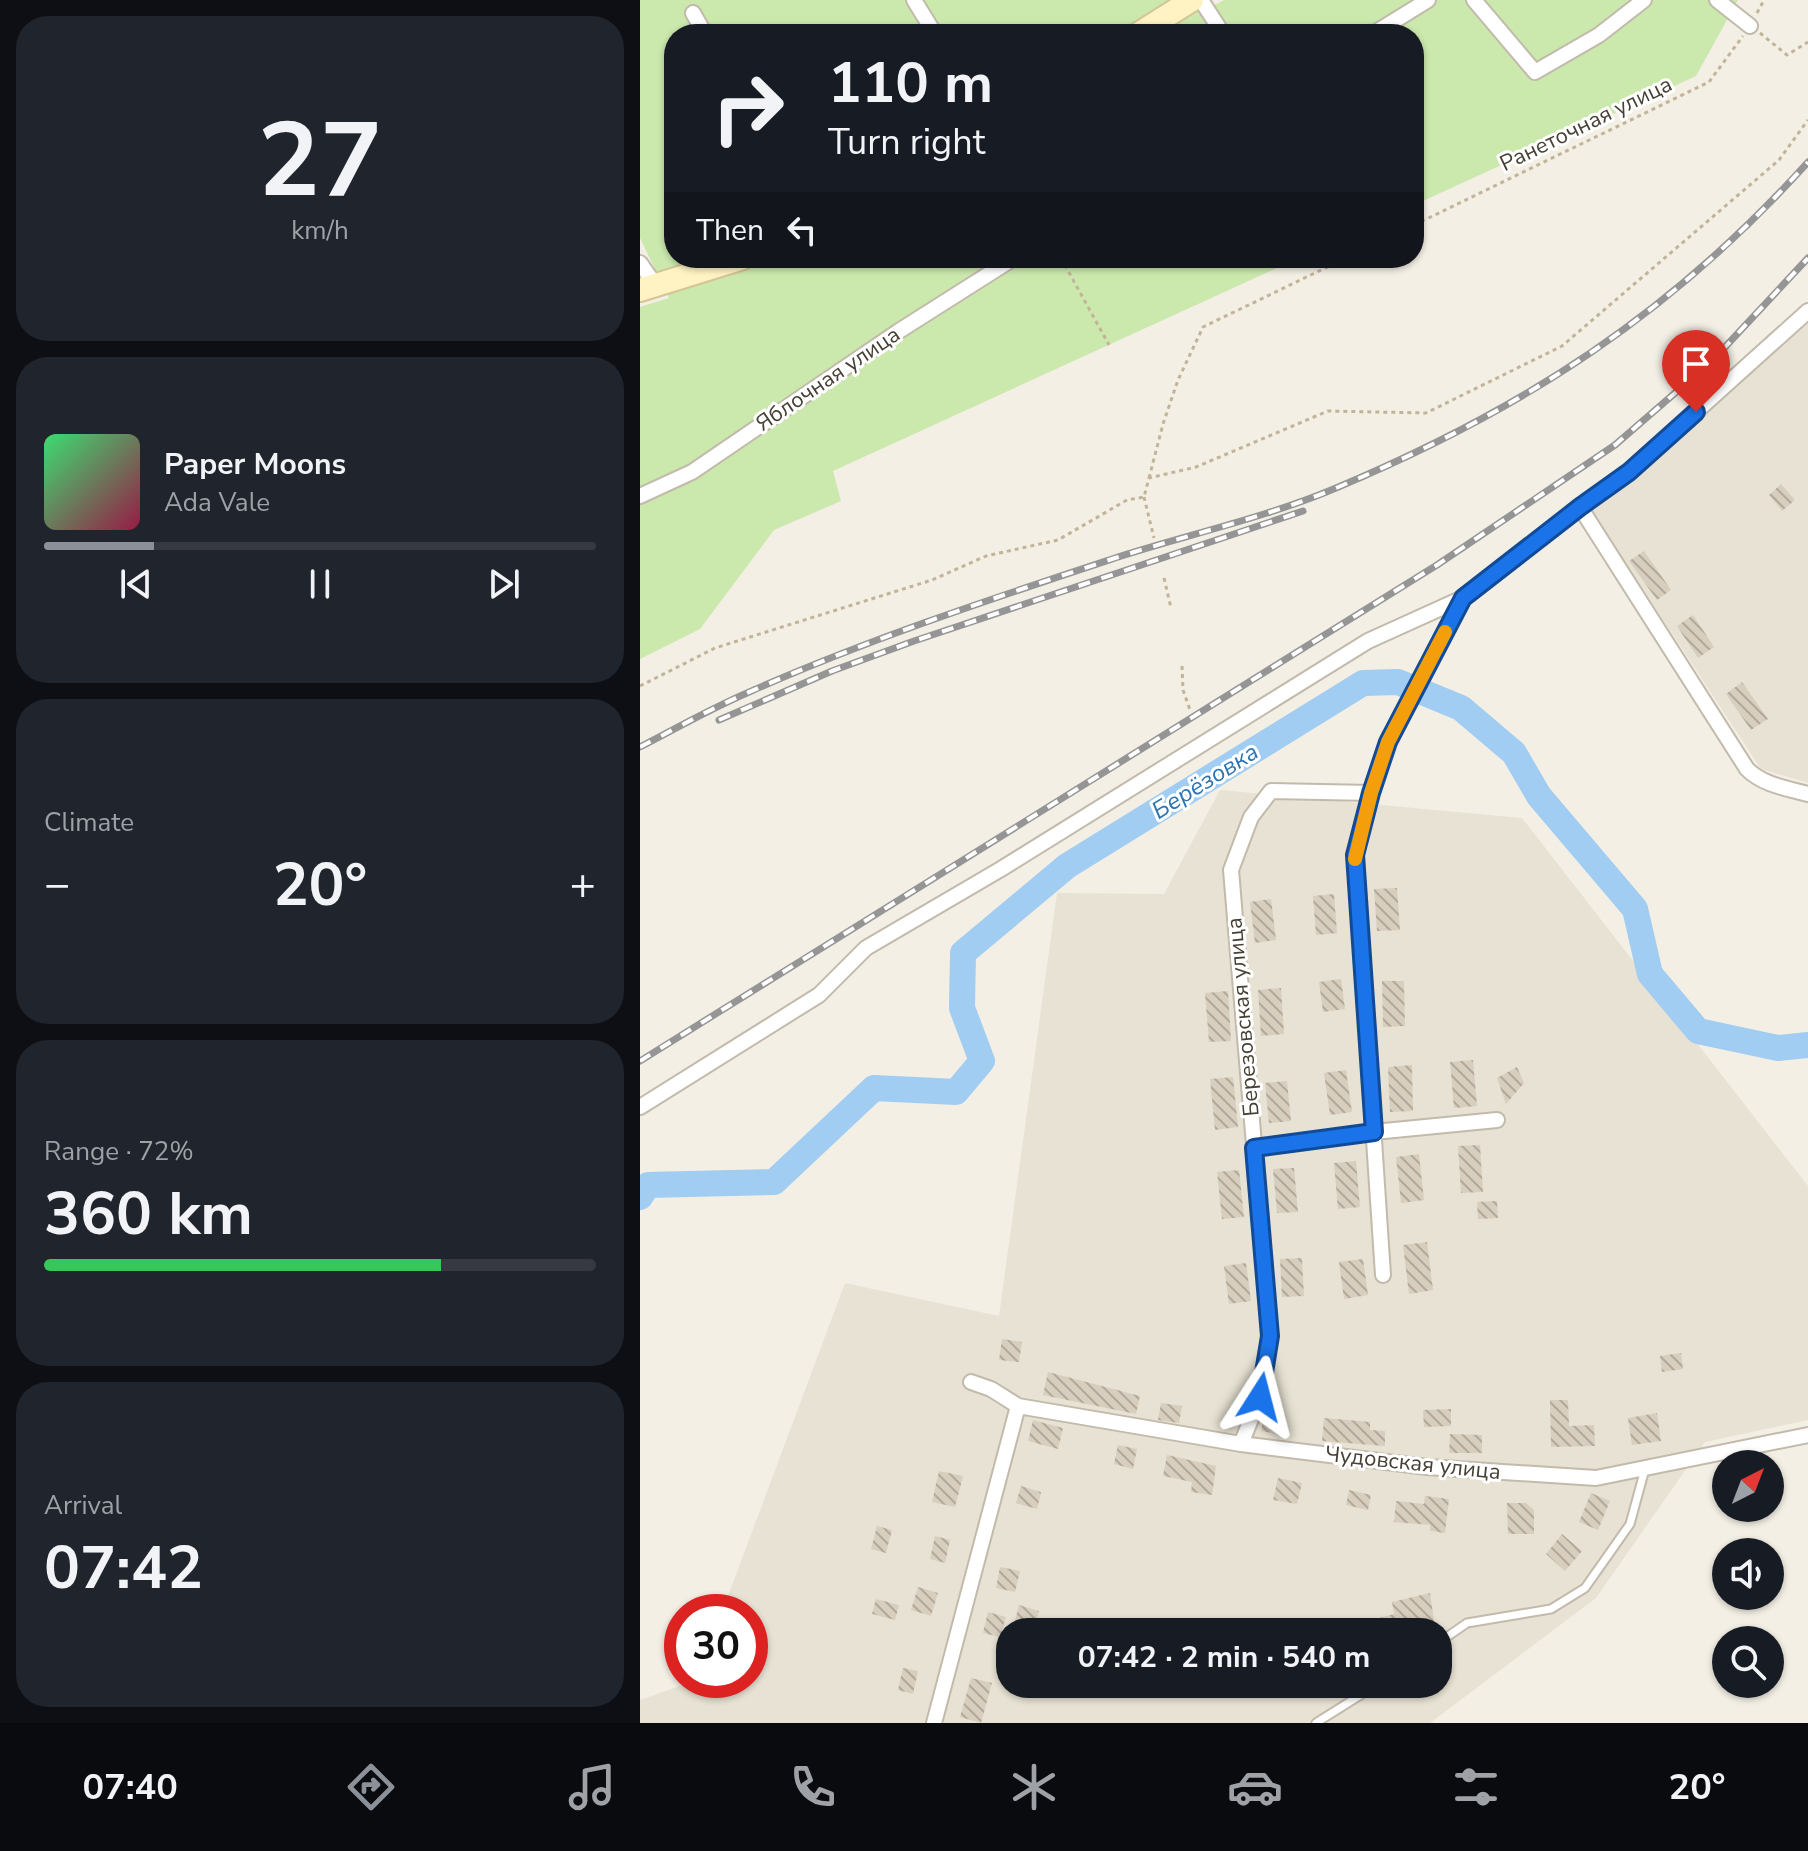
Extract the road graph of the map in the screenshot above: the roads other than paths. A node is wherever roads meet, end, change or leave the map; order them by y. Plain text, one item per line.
1 (914, 0) edge
2 (1192, 0) edge
3 (1201, 0) edge
4 (1428, 0) edge
5 (1474, 0) edge
6 (1644, 0) edge
7 (1717, 0) edge
8 (693, 13) dead end
9 (699, 24) edge
10 (929, 24) edge
11 (1154, 24) edge
12 (1217, 24) edge
13 (1389, 24) edge
14 (1750, 26) road end
15 (640, 263) edge
16 (711, 268) edge
17 (998, 268) edge
18 (648, 288) edge
19 (1808, 311) edge
20 (640, 496) edge
21 (1580, 507) junction
22 (1463, 598) junction
23 (1371, 793) junction
24 (1808, 794) edge
25 (640, 1107) edge
26 (1497, 1120) dead end
27 (1374, 1132) junction
28 (1254, 1148) junction
29 (1383, 1275) dead end
30 (971, 1382) dead end
31 (1018, 1406) junction
32 (1808, 1435) edge
33 (1241, 1444) junction
34 (1645, 1469) junction
35 (1452, 1633) edge
36 (1356, 1698) edge
37 (934, 1723) edge
38 (1316, 1723) edge

1 - 10 street
2 - 11 street
3 - 12 street
4 - 13 street
5 - 6 street
7 - 14 street
8 - 9 street
15 - 18 street
16 - 18 street
17 - 20 street, Яблочная улица
19 - 21 street
21 - 22 street
21 - 24 street
22 - 23 street
22 - 25 street
23 - 27 street
23 - 28 street, Березовская улица
26 - 27 street
27 - 28 street
27 - 29 street
28 - 33 street, Березовская улица
30 - 31 street, Чудовская улица
31 - 33 street, Чудовская улица
31 - 37 street
32 - 34 street, Чудовская улица
33 - 34 street, Чудовская улица
34 - 35 lane
36 - 38 lane

